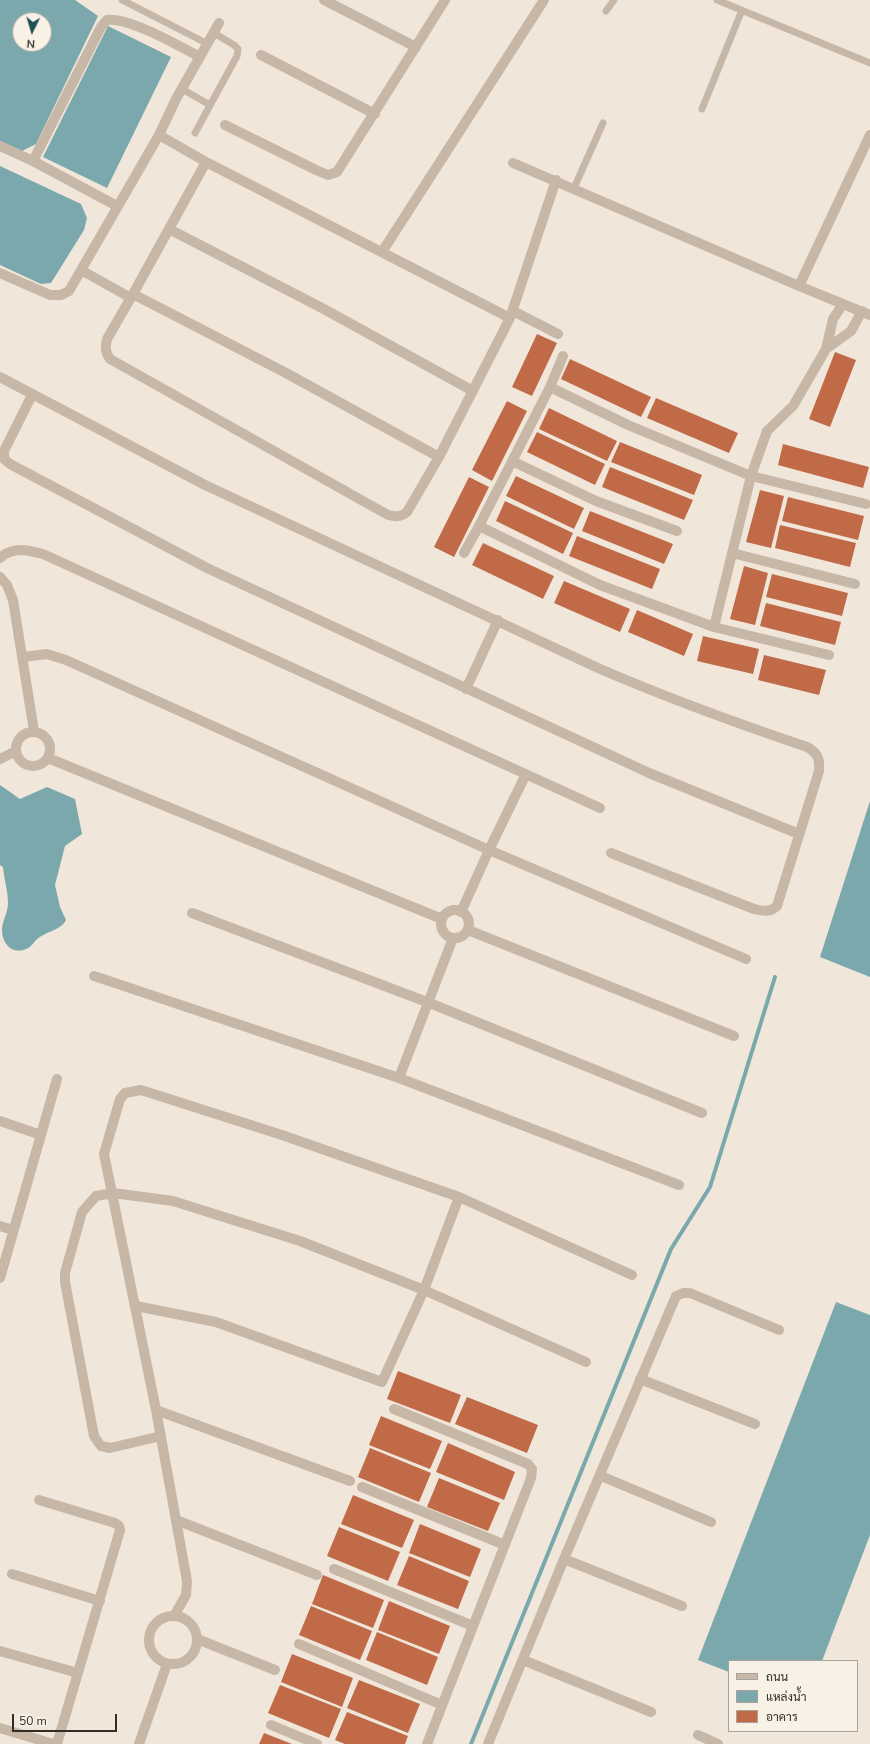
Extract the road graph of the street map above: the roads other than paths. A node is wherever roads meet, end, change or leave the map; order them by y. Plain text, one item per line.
1 (122, 0) edge
2 (324, 0) edge
3 (445, 0) edge
4 (544, 0) edge
5 (614, 0) edge
6 (717, 0) edge
7 (742, 10) junction
8 (606, 11) dead end
9 (219, 23) dead end
10 (214, 33) junction
11 (208, 44) junction
12 (416, 47) junction
13 (261, 54) dead end
14 (200, 57) junction
15 (870, 63) edge
16 (182, 89) junction
17 (210, 105) junction
18 (702, 109) dead end
19 (375, 114) junction
20 (603, 123) dead end
21 (225, 125) dead end
22 (195, 133) dead end
23 (159, 135) junction
24 (870, 135) edge
25 (0, 146) edge
26 (33, 161) junction
27 (206, 162) junction
28 (513, 163) dead end
29 (556, 180) junction
30 (574, 188) junction
31 (118, 206) junction
32 (169, 229) junction
33 (382, 252) junction
34 (81, 270) junction
35 (0, 273) edge
36 (799, 286) junction
37 (132, 296) junction
38 (843, 304) junction
39 (866, 313) edge
40 (511, 315) junction
41 (558, 334) dead end
42 (826, 349) junction
43 (564, 356) dead end
44 (0, 377) edge
45 (550, 386) junction
46 (473, 391) junction
47 (32, 395) junction
48 (439, 457) junction
49 (512, 461) junction
50 (750, 476) junction
51 (866, 504) dead end
52 (479, 526) junction
53 (677, 531) dead end
54 (732, 553) junction
55 (464, 554) dead end
56 (0, 558) edge
57 (0, 577) edge
58 (855, 584) dead end
59 (498, 620) junction
60 (714, 627) junction
61 (829, 655) dead end
62 (23, 657) junction
63 (466, 689) junction
64 (34, 731) junction
65 (16, 751) junction
66 (48, 758) junction
67 (0, 759) edge
68 (526, 774) junction
69 (600, 808) dead end
70 (799, 834) junction
71 (489, 850) junction
72 (611, 853) dead end
73 (461, 912) junction
74 (192, 914) dead end
75 (442, 919) junction
76 (468, 930) junction
77 (453, 938) junction
78 (746, 959) dead end
79 (94, 976) dead end
80 (427, 1002) junction
81 (734, 1036) dead end
82 (399, 1078) junction
83 (57, 1079) dead end
84 (702, 1113) dead end
85 (0, 1121) edge
86 (41, 1135) junction
87 (679, 1185) dead end
88 (113, 1192) junction
89 (459, 1197) junction
90 (0, 1226) edge
91 (13, 1230) junction
92 (632, 1275) dead end
93 (0, 1278) edge
94 (424, 1290) junction
95 (136, 1306) junction
96 (779, 1330) dead end
97 (586, 1362) dead end
98 (640, 1379) junction
99 (394, 1409) dead end
100 (156, 1410) junction
101 (755, 1424) dead end
102 (161, 1436) junction
103 (601, 1476) junction
104 (350, 1481) dead end
105 (362, 1488) dead end
106 (39, 1500) dead end
107 (176, 1520) junction
108 (711, 1522) dead end
109 (505, 1545) junction
110 (564, 1559) junction
111 (334, 1568) dead end
112 (12, 1574) dead end
113 (316, 1576) dead end
114 (100, 1601) junction
115 (682, 1606) dead end
116 (174, 1616) junction
117 (473, 1626) junction
118 (197, 1639) junction
119 (299, 1644) dead end
120 (0, 1651) edge
121 (523, 1660) junction
122 (167, 1664) junction
123 (275, 1670) dead end
124 (78, 1673) junction
125 (442, 1705) junction
126 (651, 1712) dead end
127 (271, 1725) dead end
128 (0, 1728) edge
129 (698, 1735) dead end
130 (53, 1744) edge
131 (57, 1744) edge
132 (139, 1744) edge
133 (317, 1744) edge
134 (427, 1744) edge
135 (488, 1744) edge
136 (718, 1744) edge

1 - 11 lane
2 - 12 street
3 - 12 street
4 - 33 street
5 - 8 lane
6 - 7 lane
7 - 15 lane
7 - 18 lane
9 - 10 street
10 - 11 street
10 - 17 lane
11 - 14 street
12 - 19 street
13 - 19 street
14 - 16 street
14 - 26 street
16 - 17 lane
16 - 23 street
17 - 22 lane
19 - 21 street
20 - 30 lane
23 - 27 street
23 - 31 street
24 - 36 street
25 - 26 street
26 - 31 street
27 - 32 street
27 - 33 street
28 - 29 street
29 - 30 street
29 - 40 street
30 - 36 street
31 - 34 street
32 - 37 street
32 - 46 street
33 - 40 street
34 - 35 street
34 - 37 street
36 - 38 street
37 - 48 street
37 - 48 street
38 - 39 street
38 - 42 street
39 - 42 street
40 - 41 street
40 - 46 street
42 - 50 street
43 - 45 street
44 - 47 street
45 - 49 street
45 - 50 street
46 - 48 street
47 - 59 street
47 - 63 street
49 - 52 street
49 - 53 street
50 - 51 street
50 - 54 street
52 - 55 street
52 - 60 street
54 - 58 street
54 - 60 street
56 - 68 street
57 - 62 street
59 - 63 street
59 - 70 street
60 - 61 street
62 - 64 street
62 - 71 street
63 - 70 street
64 - 65 street
64 - 66 street
65 - 66 street
65 - 67 street
66 - 75 street
68 - 69 street
68 - 71 street
70 - 72 street
71 - 73 street
71 - 78 street
73 - 75 street
73 - 76 street
74 - 80 street
75 - 77 street
76 - 77 street
76 - 81 street
77 - 80 street
79 - 82 street
80 - 82 street
80 - 84 street
82 - 87 street
83 - 86 street
85 - 86 street
86 - 91 street
88 - 89 street
88 - 94 street
88 - 95 street
88 - 102 street
89 - 92 street
89 - 94 street
90 - 91 street
91 - 93 street
94 - 95 street
94 - 97 street
95 - 100 street
96 - 98 street
98 - 101 street
98 - 103 street
99 - 109 street
100 - 102 street
100 - 104 street
102 - 107 street
103 - 108 street
103 - 110 street
105 - 109 street
106 - 114 street
107 - 113 street
107 - 116 street
109 - 117 street
110 - 115 street
110 - 121 street
111 - 117 street
112 - 114 street
114 - 124 street
116 - 118 street
116 - 122 street
117 - 125 street
118 - 122 street
118 - 123 street
119 - 125 street
120 - 124 street
121 - 126 street
121 - 135 street
122 - 132 street
124 - 131 street
125 - 134 street
127 - 133 street
128 - 130 street
129 - 136 street

